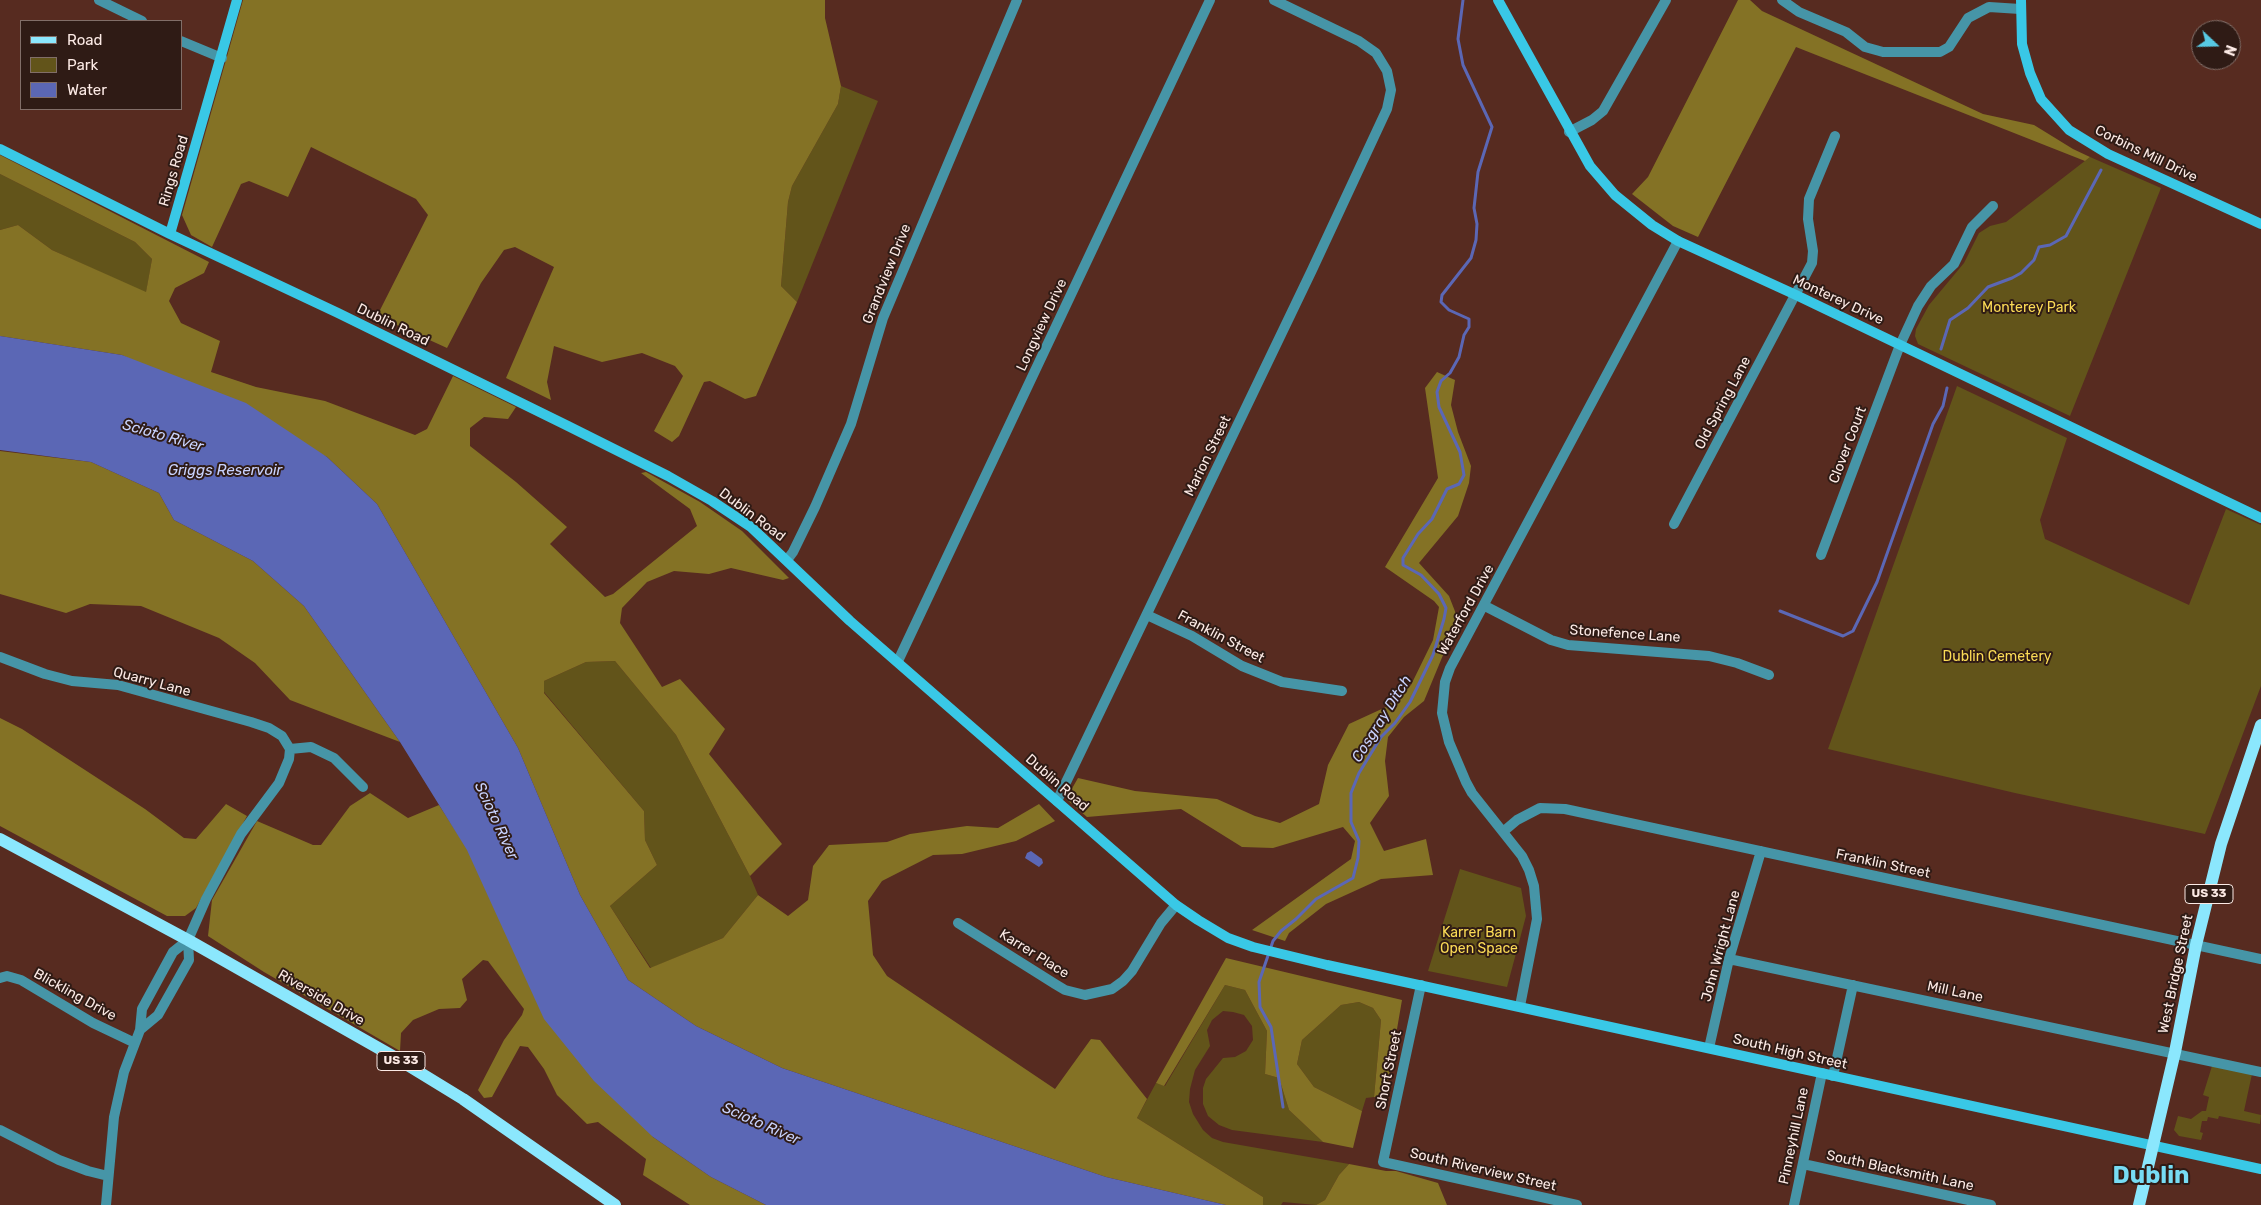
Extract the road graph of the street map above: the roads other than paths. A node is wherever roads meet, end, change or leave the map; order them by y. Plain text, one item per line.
1 (99, 0) edge
2 (237, 0) edge
3 (1017, 0) edge
4 (1210, 0) edge
5 (1274, 0) edge
6 (1666, 0) edge
7 (1782, 0) edge
8 (1501, 1) edge
9 (2021, 4) edge
10 (140, 20) edge
11 (182, 40) edge
12 (222, 58) junction
13 (1569, 132) junction
14 (1835, 136) dead end
15 (0, 149) edge
16 (1993, 206) dead end
17 (2261, 224) edge
18 (170, 234) junction
19 (1678, 241) junction
20 (1796, 295) junction
21 (1900, 345) junction
22 (2261, 518) edge
23 (1674, 524) dead end
24 (1821, 555) dead end
25 (787, 560) junction
26 (1485, 606) junction
27 (1147, 616) junction
28 (0, 657) edge
29 (898, 661) junction
30 (1769, 676) dead end
31 (1342, 691) dead end
32 (2261, 725) edge
33 (290, 749) junction
34 (363, 787) dead end
35 (1057, 801) junction
36 (1504, 831) junction
37 (0, 839) edge
38 (1761, 851) junction
39 (1176, 905) junction
40 (958, 923) dead end
41 (188, 940) junction
42 (2196, 945) junction
43 (1729, 959) junction
44 (2261, 959) edge
45 (0, 978) edge
46 (1421, 984) junction
47 (1853, 985) junction
48 (1520, 1006) junction
49 (140, 1030) junction
50 (135, 1043) junction
51 (1709, 1048) junction
52 (2174, 1052) junction
53 (2261, 1072) edge
54 (1822, 1073) junction
55 (1833, 1076) junction
56 (0, 1130) edge
57 (2154, 1145) junction
58 (1383, 1162) joint
59 (1803, 1164) junction
60 (2261, 1169) edge
61 (108, 1176) junction
62 (106, 1205) edge
63 (615, 1205) edge
64 (1577, 1205) edge
65 (1794, 1205) edge
66 (1991, 1205) edge
67 (2139, 1205) edge

1 - 10 street
2 - 12 main road, Rings Road
3 - 25 street, Grandview Drive
4 - 29 street, Longview Drive
5 - 27 street, Marion Street
6 - 13 street
7 - 9 street
8 - 13 main road, Monterey Drive
9 - 17 main road, Corbins Mill Drive
11 - 12 street
12 - 18 main road, Rings Road
13 - 19 main road, Monterey Drive
14 - 20 street, Old Spring Lane
15 - 18 main road, Dublin Road
16 - 21 street, Clover Court
18 - 25 main road, Dublin Road
19 - 20 main road, Monterey Drive
19 - 26 street, Waterford Drive
20 - 21 main road, Monterey Drive
20 - 23 street, Old Spring Lane
21 - 22 main road, Monterey Drive
21 - 24 street, Clover Court
25 - 29 main road, Dublin Road
26 - 30 street, Stonefence Lane
26 - 36 street, Waterford Drive
27 - 31 street, Franklin Street
27 - 35 street, Marion Street
28 - 33 street, Quarry Lane
29 - 35 main road, Dublin Road
32 - 42 main road, West Bridge Street / US 33
33 - 34 street
33 - 41 street
35 - 39 main road, Dublin Road
36 - 38 street, Franklin Street
36 - 48 street, Waterford Drive
37 - 41 main road, Riverside Drive / US 33
38 - 42 street, Franklin Street
38 - 43 street, John Wright Lane
39 - 40 street, Karrer Place
39 - 46 main road, Dublin Road
41 - 49 street
41 - 49 street
41 - 63 main road, Riverside Drive / US 33
42 - 44 street, Franklin Street
42 - 52 main road, West Bridge Street / US 33
43 - 47 street, Mill Lane
43 - 51 street, John Wright Lane
45 - 50 street, Blickling Drive
46 - 48 main road, South High Street
46 - 58 street, Short Street
47 - 52 street, Mill Lane
47 - 55 street
48 - 51 main road, South High Street
49 - 50 street
50 - 61 street
51 - 54 main road, South High Street
52 - 53 street, Mill Lane
52 - 57 main road, West Bridge Street / US 33
54 - 55 main road, South High Street
54 - 59 street, Pinneyhill Lane
55 - 57 main road, South High Street
56 - 61 street
57 - 60 main road, South High Street
57 - 67 main road, US 33
58 - 64 street, South Riverview Street
59 - 65 street, Pinneyhill Lane
59 - 66 street, South Blacksmith Lane
61 - 62 street

